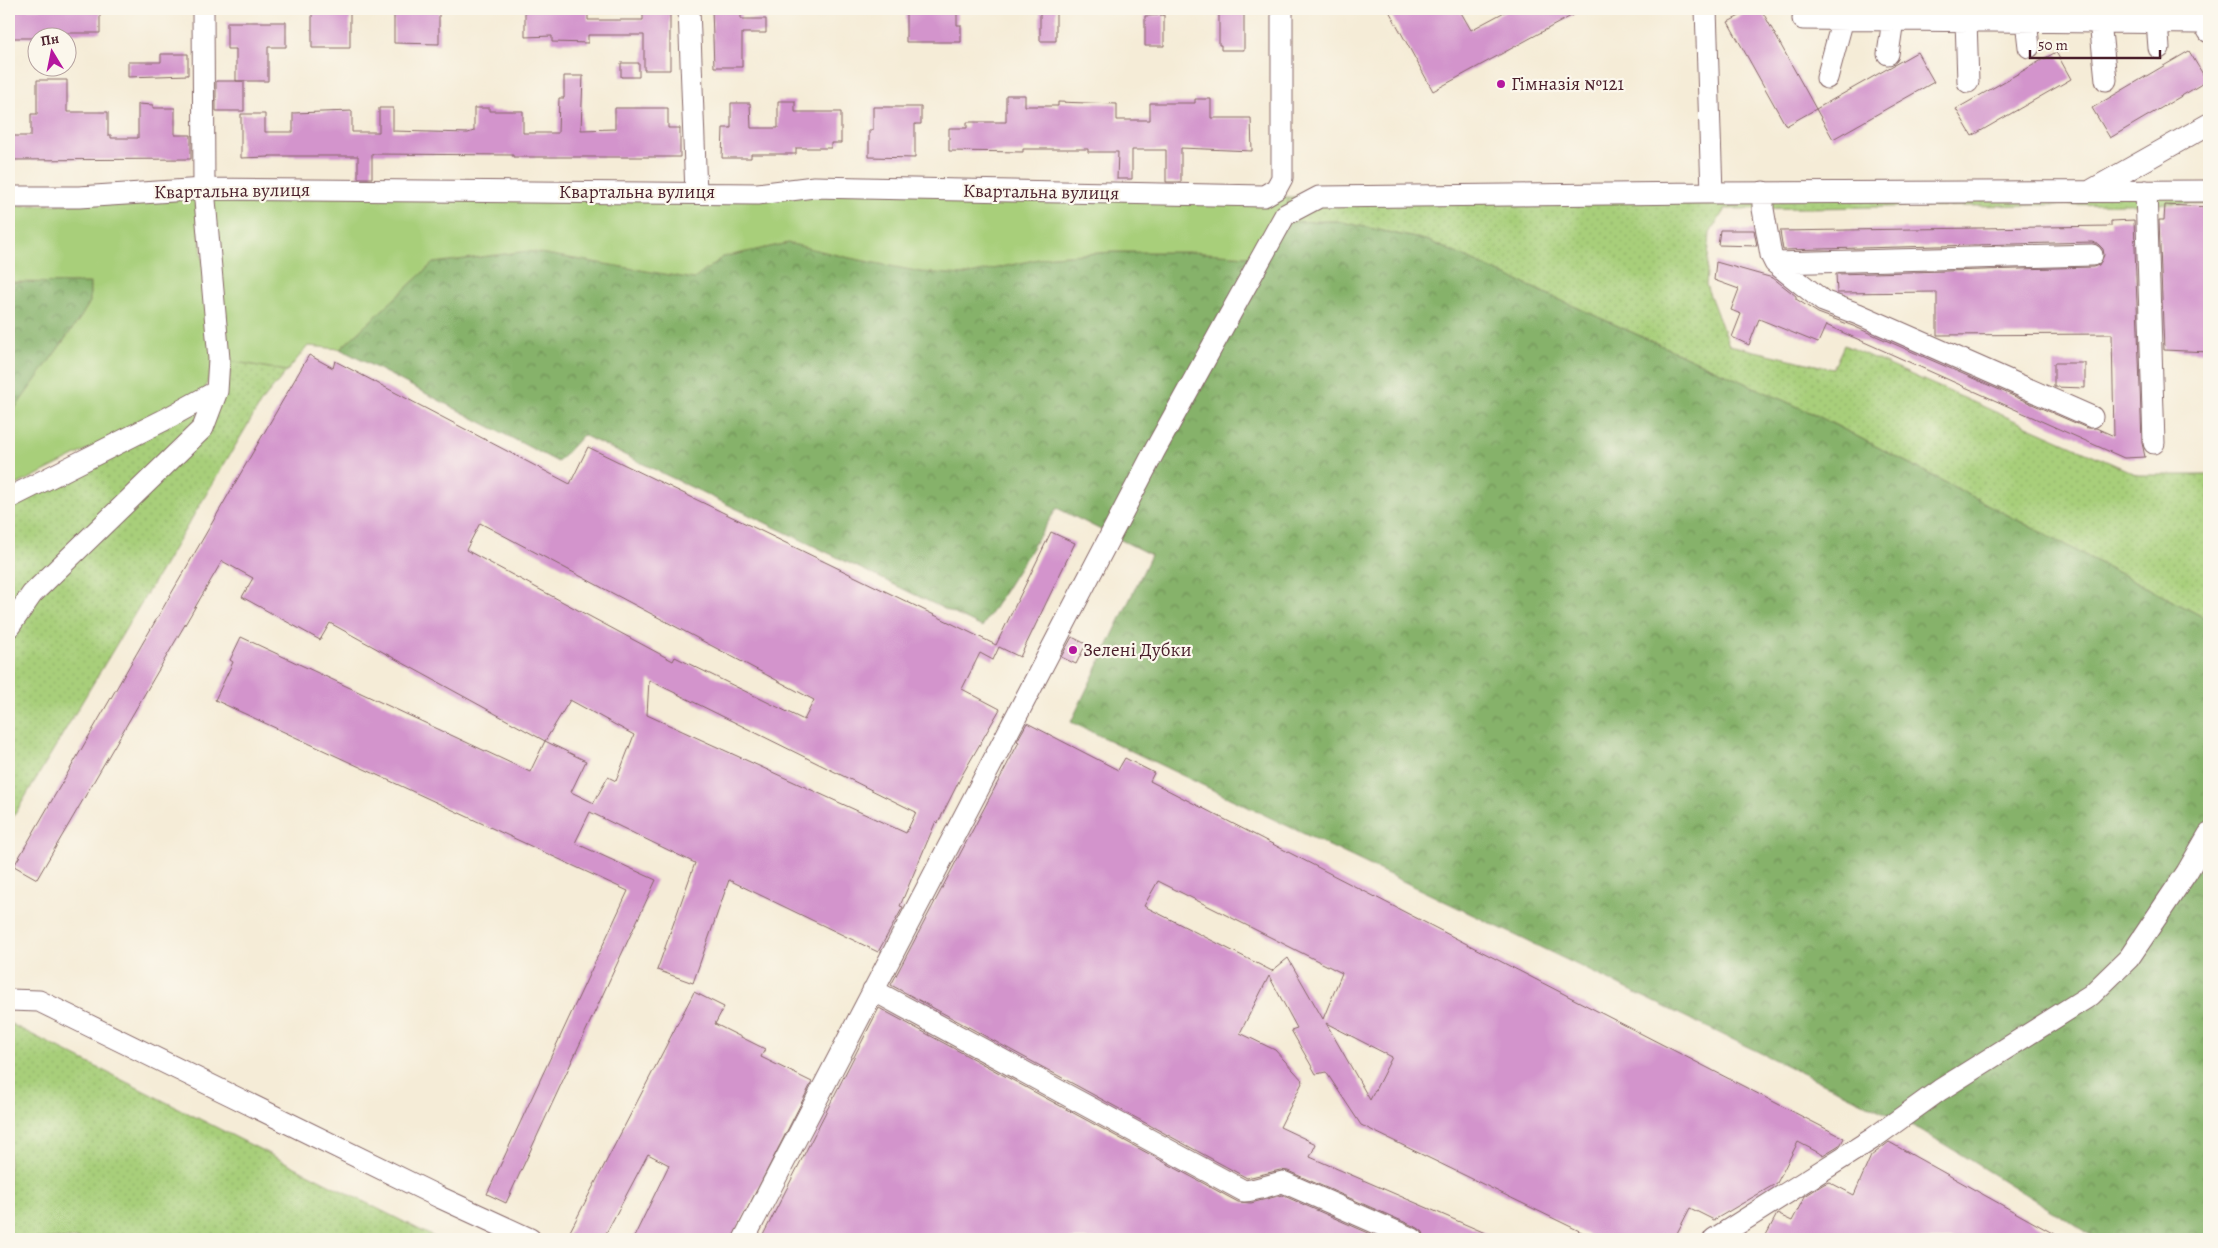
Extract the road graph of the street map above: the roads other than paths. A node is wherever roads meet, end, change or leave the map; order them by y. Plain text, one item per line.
1 (203, 9) edge
2 (689, 9) edge
3 (1282, 9) edge
4 (1706, 9) edge
5 (1803, 19) dead end
6 (1843, 19) junction
7 (1893, 20) junction
8 (1966, 20) junction
9 (2026, 21) junction
10 (2100, 21) junction
11 (2157, 22) junction
12 (2209, 32) edge
13 (2029, 47) dead end
14 (2159, 48) dead end
15 (1888, 54) dead end
16 (1827, 78) dead end
17 (2106, 80) dead end
18 (1968, 82) dead end
19 (2209, 124) edge
20 (204, 189) junction
21 (2146, 191) junction
22 (2209, 191) edge
23 (1763, 192) junction
24 (2089, 192) junction
25 (696, 193) junction
26 (1712, 193) junction
27 (9, 197) edge
28 (2092, 255) dead end
29 (1775, 263) junction
30 (217, 391) junction
31 (2092, 417) dead end
32 (2154, 444) dead end
33 (9, 498) edge
34 (9, 627) edge
35 (2209, 834) edge
36 (874, 990) junction
37 (9, 1000) edge
38 (530, 1239) edge
39 (744, 1239) edge
40 (1414, 1239) edge
41 (1714, 1239) edge

1 - 20 street
2 - 25 street
3 - 25 street, Квартальна вулиця
4 - 26 street
5 - 6 street
6 - 7 street
6 - 16 street
7 - 8 street
7 - 15 street
8 - 9 street
8 - 18 street
9 - 10 street
9 - 13 street
10 - 11 street
10 - 17 street
11 - 12 street
11 - 14 street
19 - 24 street
20 - 25 street, Квартальна вулиця
20 - 27 street, Квартальна вулиця
20 - 30 street
21 - 22 street
21 - 24 street
21 - 32 street
23 - 24 street
23 - 26 street
23 - 29 street
26 - 36 street
28 - 29 street
29 - 31 street
30 - 33 street
30 - 34 street
35 - 41 street
36 - 39 street
36 - 40 street
37 - 38 street

